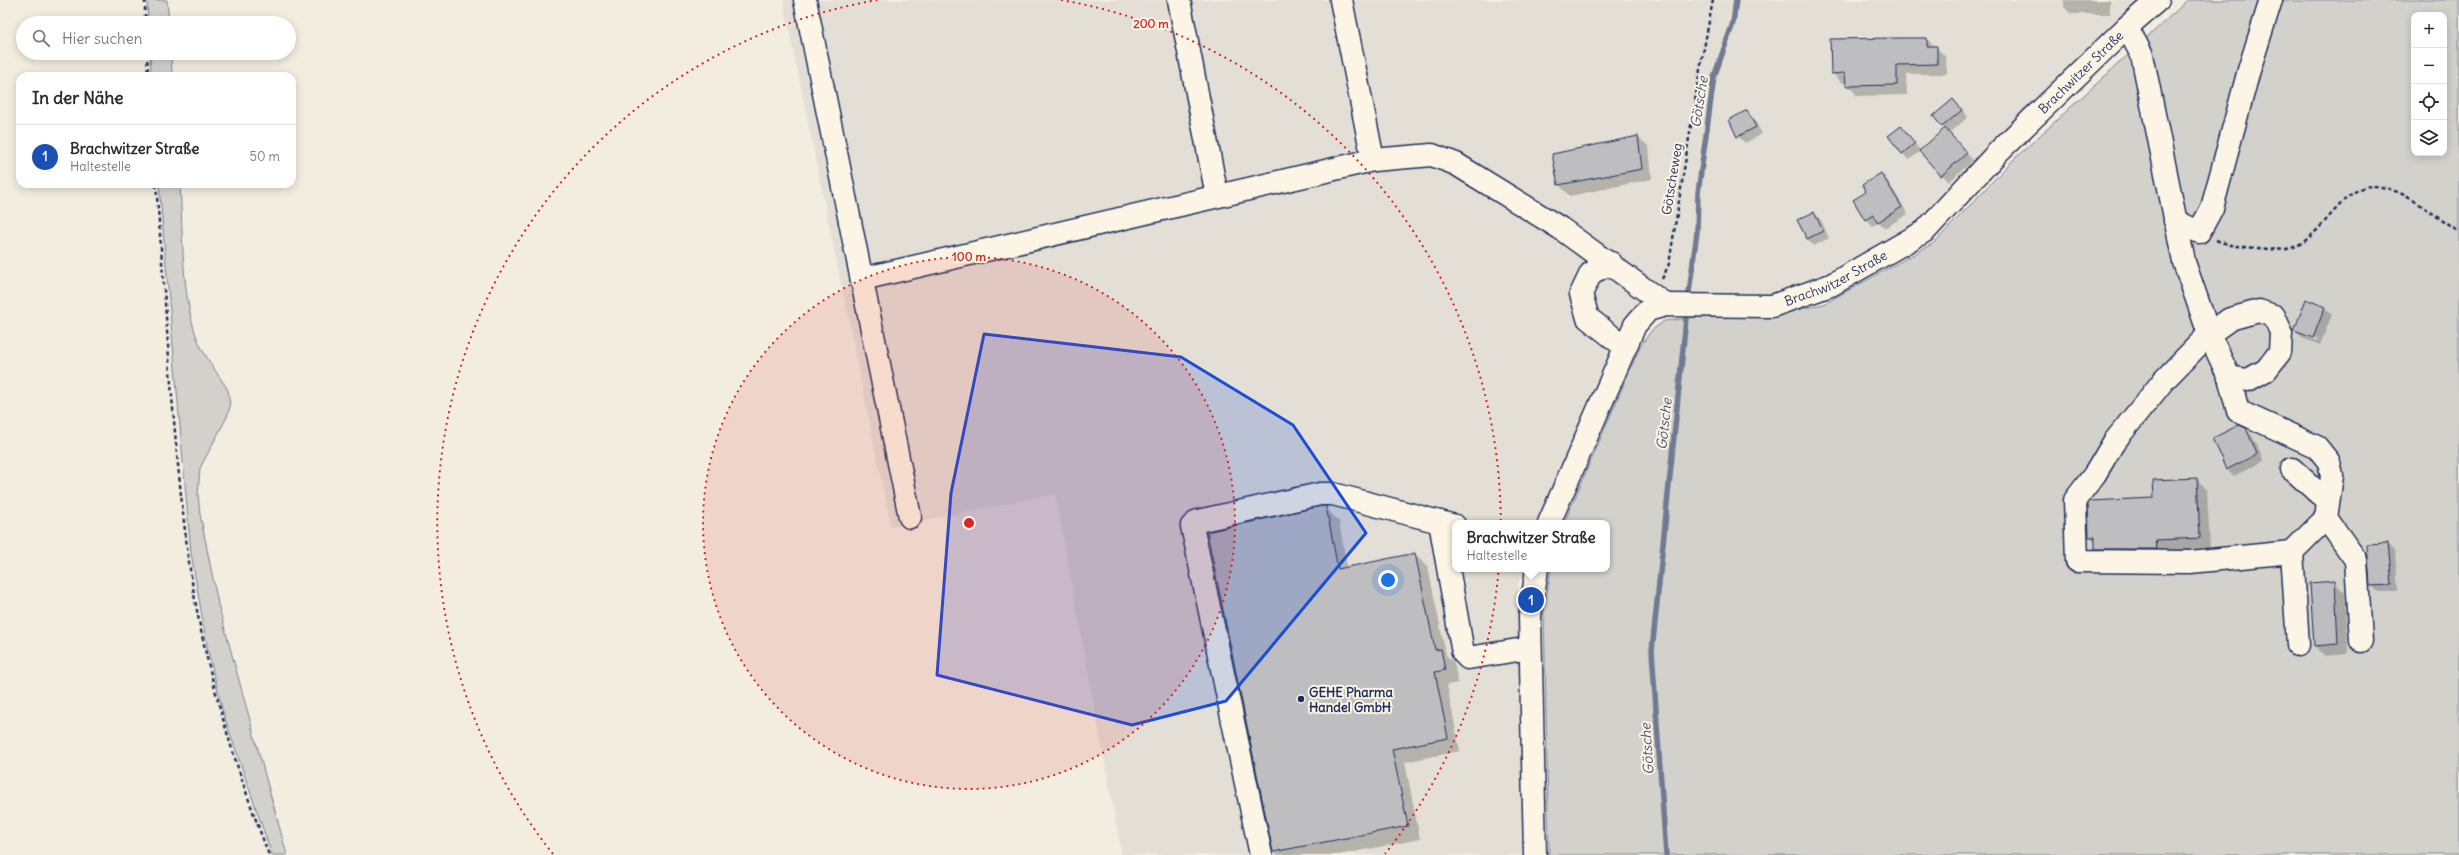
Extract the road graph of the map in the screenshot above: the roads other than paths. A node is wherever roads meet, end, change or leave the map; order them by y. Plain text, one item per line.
1 (805, 0) edge
2 (1179, 0) edge
3 (1341, 0) edge
4 (2158, 0) edge
5 (2271, 0) edge
6 (2127, 27) junction
7 (1373, 160) junction
8 (1217, 196) junction
9 (2175, 221) junction
10 (1611, 263) junction
11 (862, 279) junction
12 (1660, 300) junction
13 (2209, 334) junction
14 (1625, 346) junction
15 (2229, 377) junction
16 (2292, 469) dead end
17 (2327, 510) junction
18 (910, 517) dead end
19 (1550, 520) edge
20 (1448, 524) edge
21 (2292, 552) junction
22 (1452, 558) edge
23 (1454, 572) edge
24 (1536, 572) edge
25 (2361, 641) dead end
26 (2298, 645) dead end
27 (1530, 648) junction
28 (1262, 855) edge
29 (1535, 855) edge

1 - 11 street
2 - 8 street
3 - 7 street
4 - 6 street, Brachwitzer Straße
5 - 9 street
6 - 9 street
6 - 12 street, Brachwitzer Straße
7 - 8 street
7 - 10 street
8 - 11 street
9 - 13 street
10 - 12 street
10 - 14 street
11 - 18 street
12 - 14 street, Brachwitzer Straße
13 - 15 street
13 - 15 street
13 - 21 street
14 - 19 street, Brachwitzer Straße
15 - 17 street
16 - 17 street
17 - 21 street
17 - 25 street
20 - 22 street
20 - 28 street
21 - 26 street
23 - 27 street
24 - 27 street
27 - 29 street

